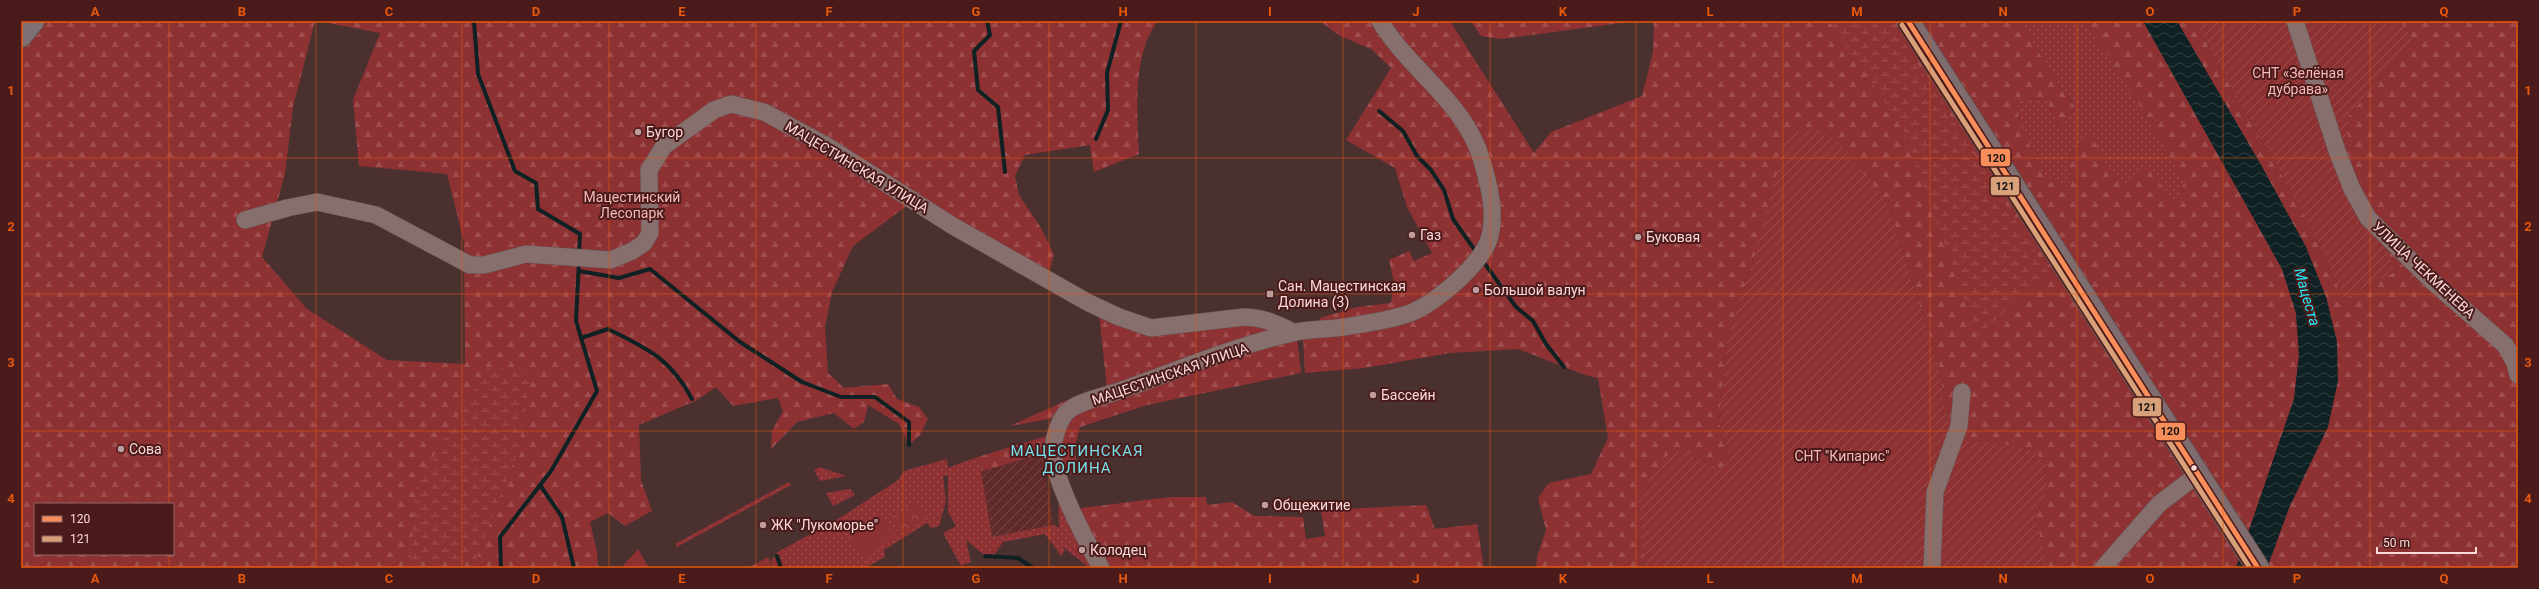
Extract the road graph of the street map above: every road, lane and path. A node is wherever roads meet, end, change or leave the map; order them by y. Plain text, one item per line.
1 (32, 21) edge
2 (1380, 21) edge
3 (1908, 21) edge
4 (2295, 21) edge
5 (21, 36) edge
6 (245, 220) dead end
7 (1293, 332) junction
8 (2518, 375) edge
9 (1962, 392) dead end
10 (2197, 475) junction
11 (1101, 568) edge
12 (1932, 568) edge
13 (2103, 568) edge
14 (2258, 568) edge

1 - 5 highway
2 - 7 street, МАЦЕСТИНСКАЯ УЛИЦА
3 - 10 main road
4 - 8 street, УЛИЦА ЧЕКМЕНЕВА
6 - 7 street, МАЦЕСТИНСКАЯ УЛИЦА
7 - 11 street, МАЦЕСТИНСКАЯ УЛИЦА
9 - 12 street
10 - 13 street
10 - 14 main road

